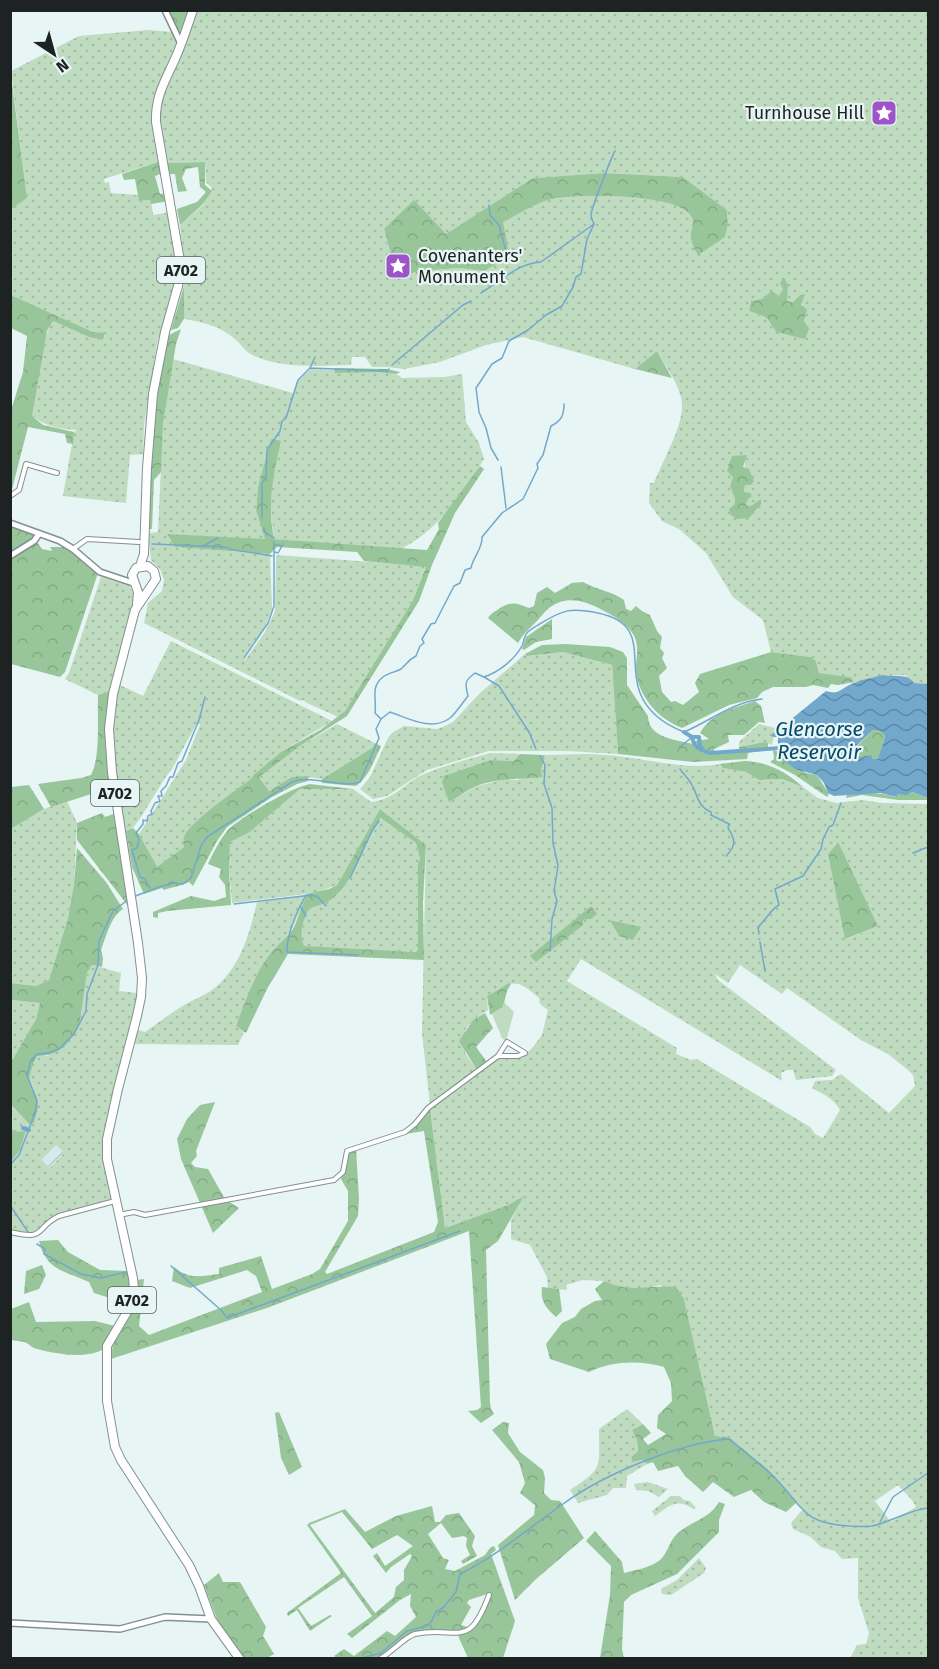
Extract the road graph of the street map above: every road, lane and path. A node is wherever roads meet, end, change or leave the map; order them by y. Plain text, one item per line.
1 (165, 10) edge
2 (193, 10) edge
3 (181, 45) junction
4 (57, 473) dead end
5 (10, 496) edge
6 (10, 523) edge
7 (39, 534) junction
8 (139, 542) dead end
9 (73, 549) junction
10 (10, 556) edge
11 (140, 568) junction
12 (116, 577) junction
13 (135, 585) junction
14 (150, 588) junction
15 (138, 604) junction
16 (498, 1056) junction
17 (115, 1202) junction
18 (119, 1215) junction
19 (10, 1232) edge
20 (489, 1595) dead end
21 (210, 1619) junction
22 (10, 1623) edge
23 (239, 1659) edge
24 (381, 1659) edge

1 - 3 street
2 - 3 highway, A702
3 - 11 highway, A702
4 - 5 street
6 - 7 street
7 - 9 street
7 - 10 street
8 - 9 street
9 - 12 street
11 - 12 street
11 - 13 highway, A702
11 - 14 highway, A702
12 - 13 street
13 - 14 highway
13 - 15 highway, A702
14 - 15 highway, A702
15 - 17 highway, A702
16 - 16 street
16 - 18 street
17 - 18 highway, A702
17 - 19 street
18 - 21 highway, A702
20 - 24 street
21 - 22 street
21 - 23 highway, A702

